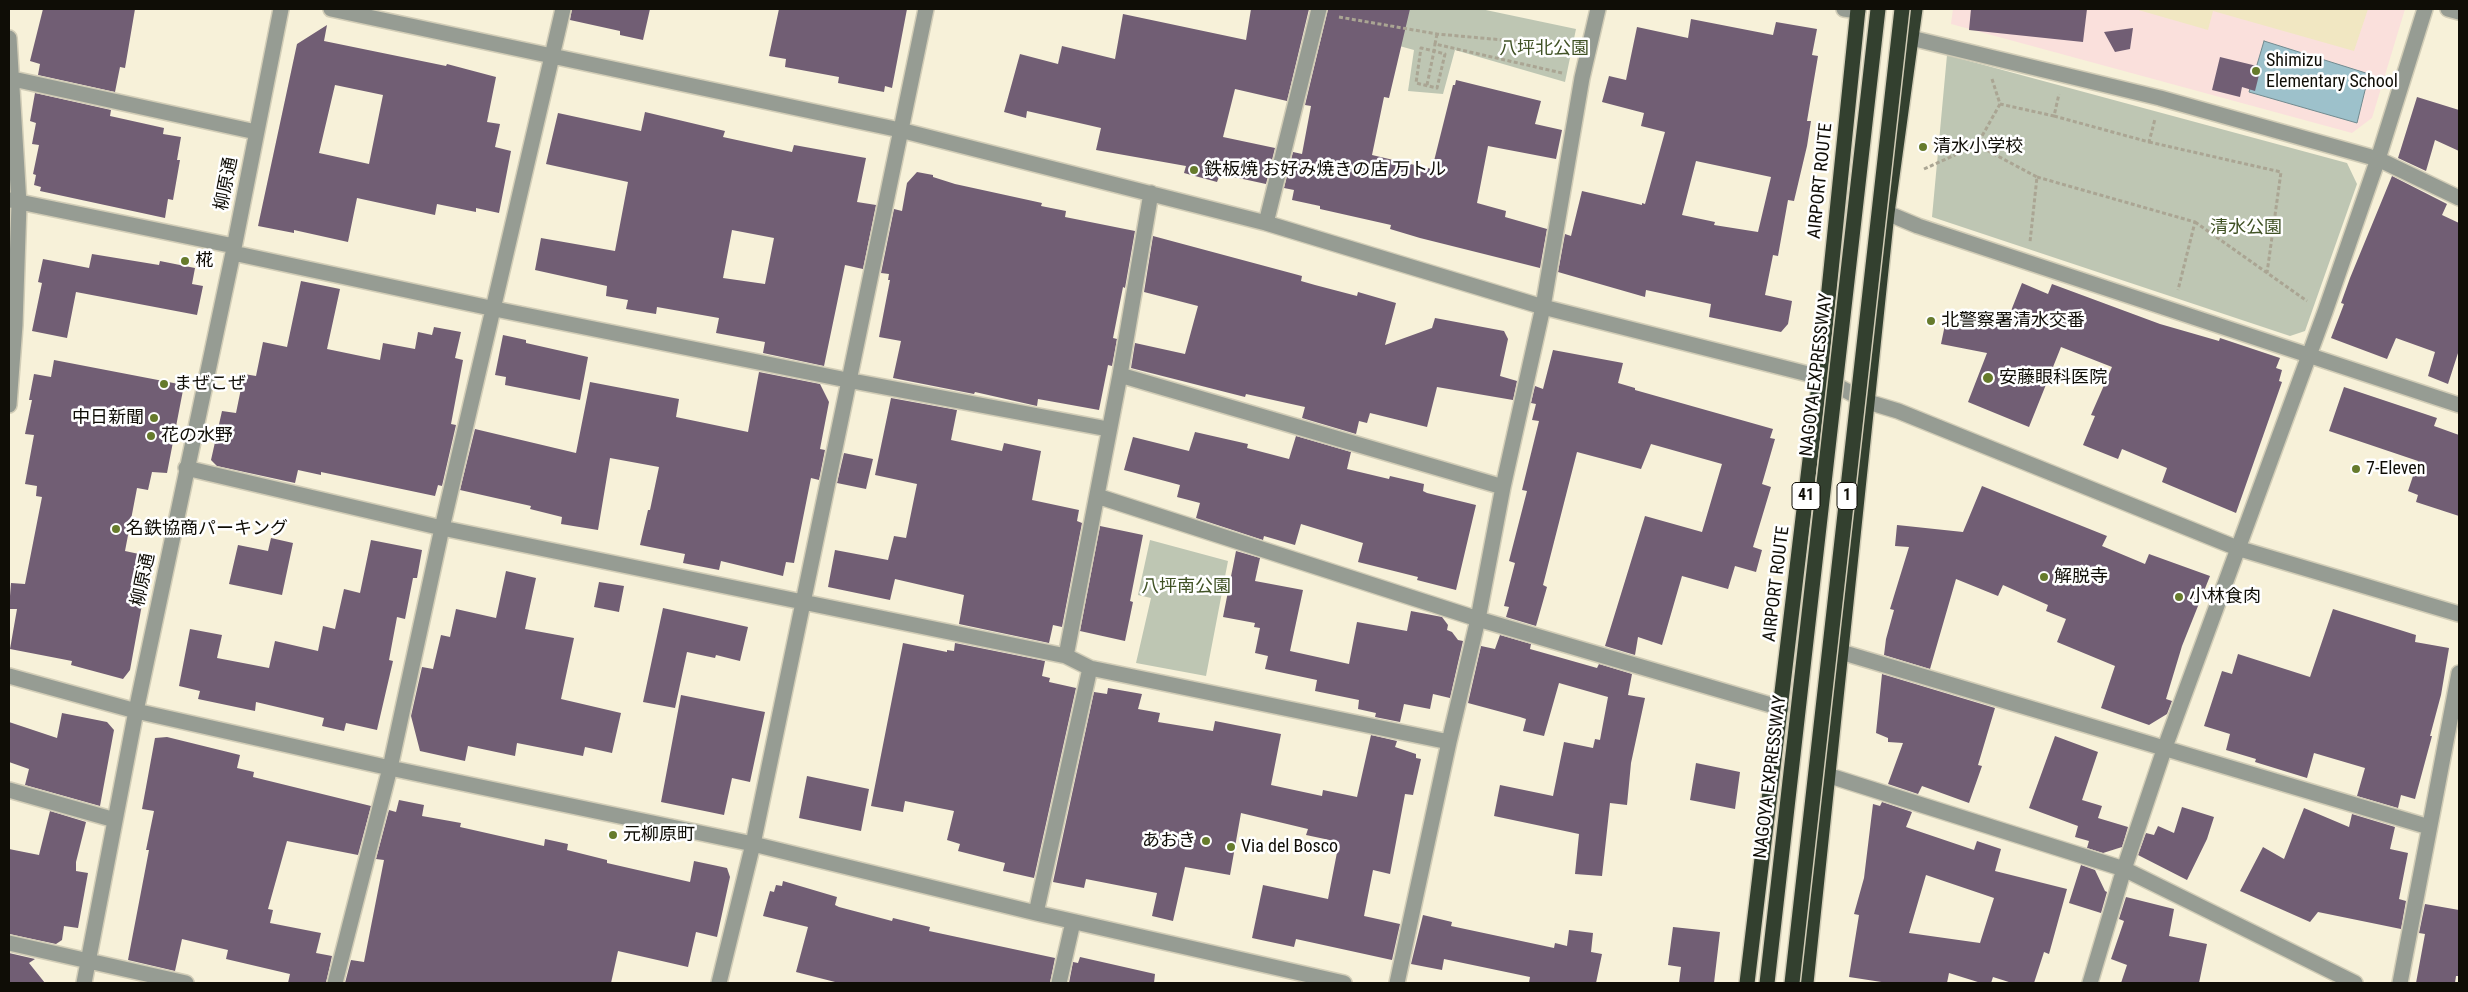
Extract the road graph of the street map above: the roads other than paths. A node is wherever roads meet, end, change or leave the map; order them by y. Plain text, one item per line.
1 (281, 9) edge
2 (331, 9) edge
3 (563, 9) edge
4 (926, 9) edge
5 (1598, 9) edge
6 (1878, 9) edge
7 (1902, 9) edge
8 (1915, 9) edge
9 (2425, 9) edge
10 (2448, 9) edge
11 (1853, 10) edge
12 (1319, 11) edge
13 (2459, 12) edge
14 (9, 38) edge
15 (1911, 38) junction
16 (552, 56) junction
17 (13, 79) junction
18 (900, 130) junction
19 (256, 132) junction
20 (2378, 159) junction
21 (1151, 193) junction
22 (2459, 198) edge
23 (14, 202) edge
24 (1887, 213) junction
25 (1266, 223) junction
26 (233, 250) junction
27 (1543, 307) junction
28 (495, 309) junction
29 (12, 324) edge
30 (2309, 357) junction
31 (1120, 375) junction
32 (1820, 377) junction
33 (847, 380) junction
34 (1868, 402) junction
35 (9, 405) edge
36 (2459, 405) edge
37 (1108, 429) junction
38 (186, 468) junction
39 (1503, 488) junction
40 (1097, 496) junction
41 (442, 528) junction
42 (2237, 548) junction
43 (803, 602) junction
44 (2459, 614) edge
45 (1478, 619) junction
46 (1841, 652) junction
47 (1066, 656) junction
48 (1090, 668) junction
49 (2459, 673) edge
50 (9, 676) edge
51 (1781, 708) junction
52 (136, 711) junction
53 (1449, 742) junction
54 (2165, 747) junction
55 (390, 768) junction
56 (1827, 775) junction
57 (9, 790) edge
58 (115, 820) junction
59 (2429, 827) junction
60 (753, 844) junction
61 (2124, 869) junction
62 (1036, 913) junction
63 (1073, 922) junction
64 (9, 943) edge
65 (88, 961) junction
66 (84, 983) edge
67 (186, 983) edge
68 (335, 983) edge
69 (720, 983) edge
70 (1058, 983) edge
71 (1344, 983) edge
72 (1397, 983) edge
73 (1746, 983) edge
74 (1767, 983) edge
75 (1792, 983) edge
76 (1806, 983) edge
77 (2090, 983) edge
78 (2355, 983) edge
79 (2400, 983) edge

1 - 19 street, 柳原通
2 - 16 street
3 - 16 street
4 - 18 street
5 - 27 street
6 - 74 highway, NAGOYA EXPRESSWAY / 1, bridge
7 - 75 highway, 1, bridge
8 - 15 highway
9 - 20 street
10 - 13 street
11 - 32 highway, AIRPORT ROUTE / 41
12 - 25 street
14 - 17 street
15 - 20 street
15 - 24 highway
16 - 18 street
16 - 28 street
17 - 19 street
17 - 23 street
18 - 21 street
18 - 33 street
19 - 26 street, 柳原通
20 - 22 street
20 - 30 street
21 - 25 street
21 - 31 street
23 - 26 street
23 - 29 street
24 - 30 street
24 - 34 highway
25 - 27 street
26 - 28 street
26 - 38 street, 柳原通
27 - 32 street
27 - 39 street
28 - 33 street
28 - 41 street
29 - 35 street
30 - 36 street
30 - 42 street
31 - 37 street
31 - 39 street
32 - 34 street
32 - 51 highway, AIRPORT ROUTE / 41
33 - 37 street
33 - 43 street
34 - 42 street
34 - 46 highway
37 - 40 street
38 - 41 street
38 - 52 street, 柳原通
39 - 45 street
40 - 45 street
40 - 47 street
41 - 43 street
41 - 55 street
42 - 44 street
42 - 54 street
43 - 47 street
43 - 60 street
45 - 51 street
45 - 53 street
46 - 54 street
46 - 56 highway
47 - 48 street
48 - 53 street
48 - 62 street
49 - 59 street
50 - 52 street
51 - 73 highway, AIRPORT ROUTE / 41
52 - 55 street
52 - 58 street, 柳原通
53 - 72 street
54 - 59 street
54 - 61 street
55 - 60 street
55 - 68 street
56 - 61 street
56 - 76 highway
57 - 58 street
58 - 65 street, 柳原通
59 - 79 street
60 - 62 street
60 - 69 street
61 - 77 street
61 - 78 street
62 - 63 street
63 - 70 street
63 - 71 street
64 - 65 street
65 - 66 street, 柳原通
65 - 67 street

